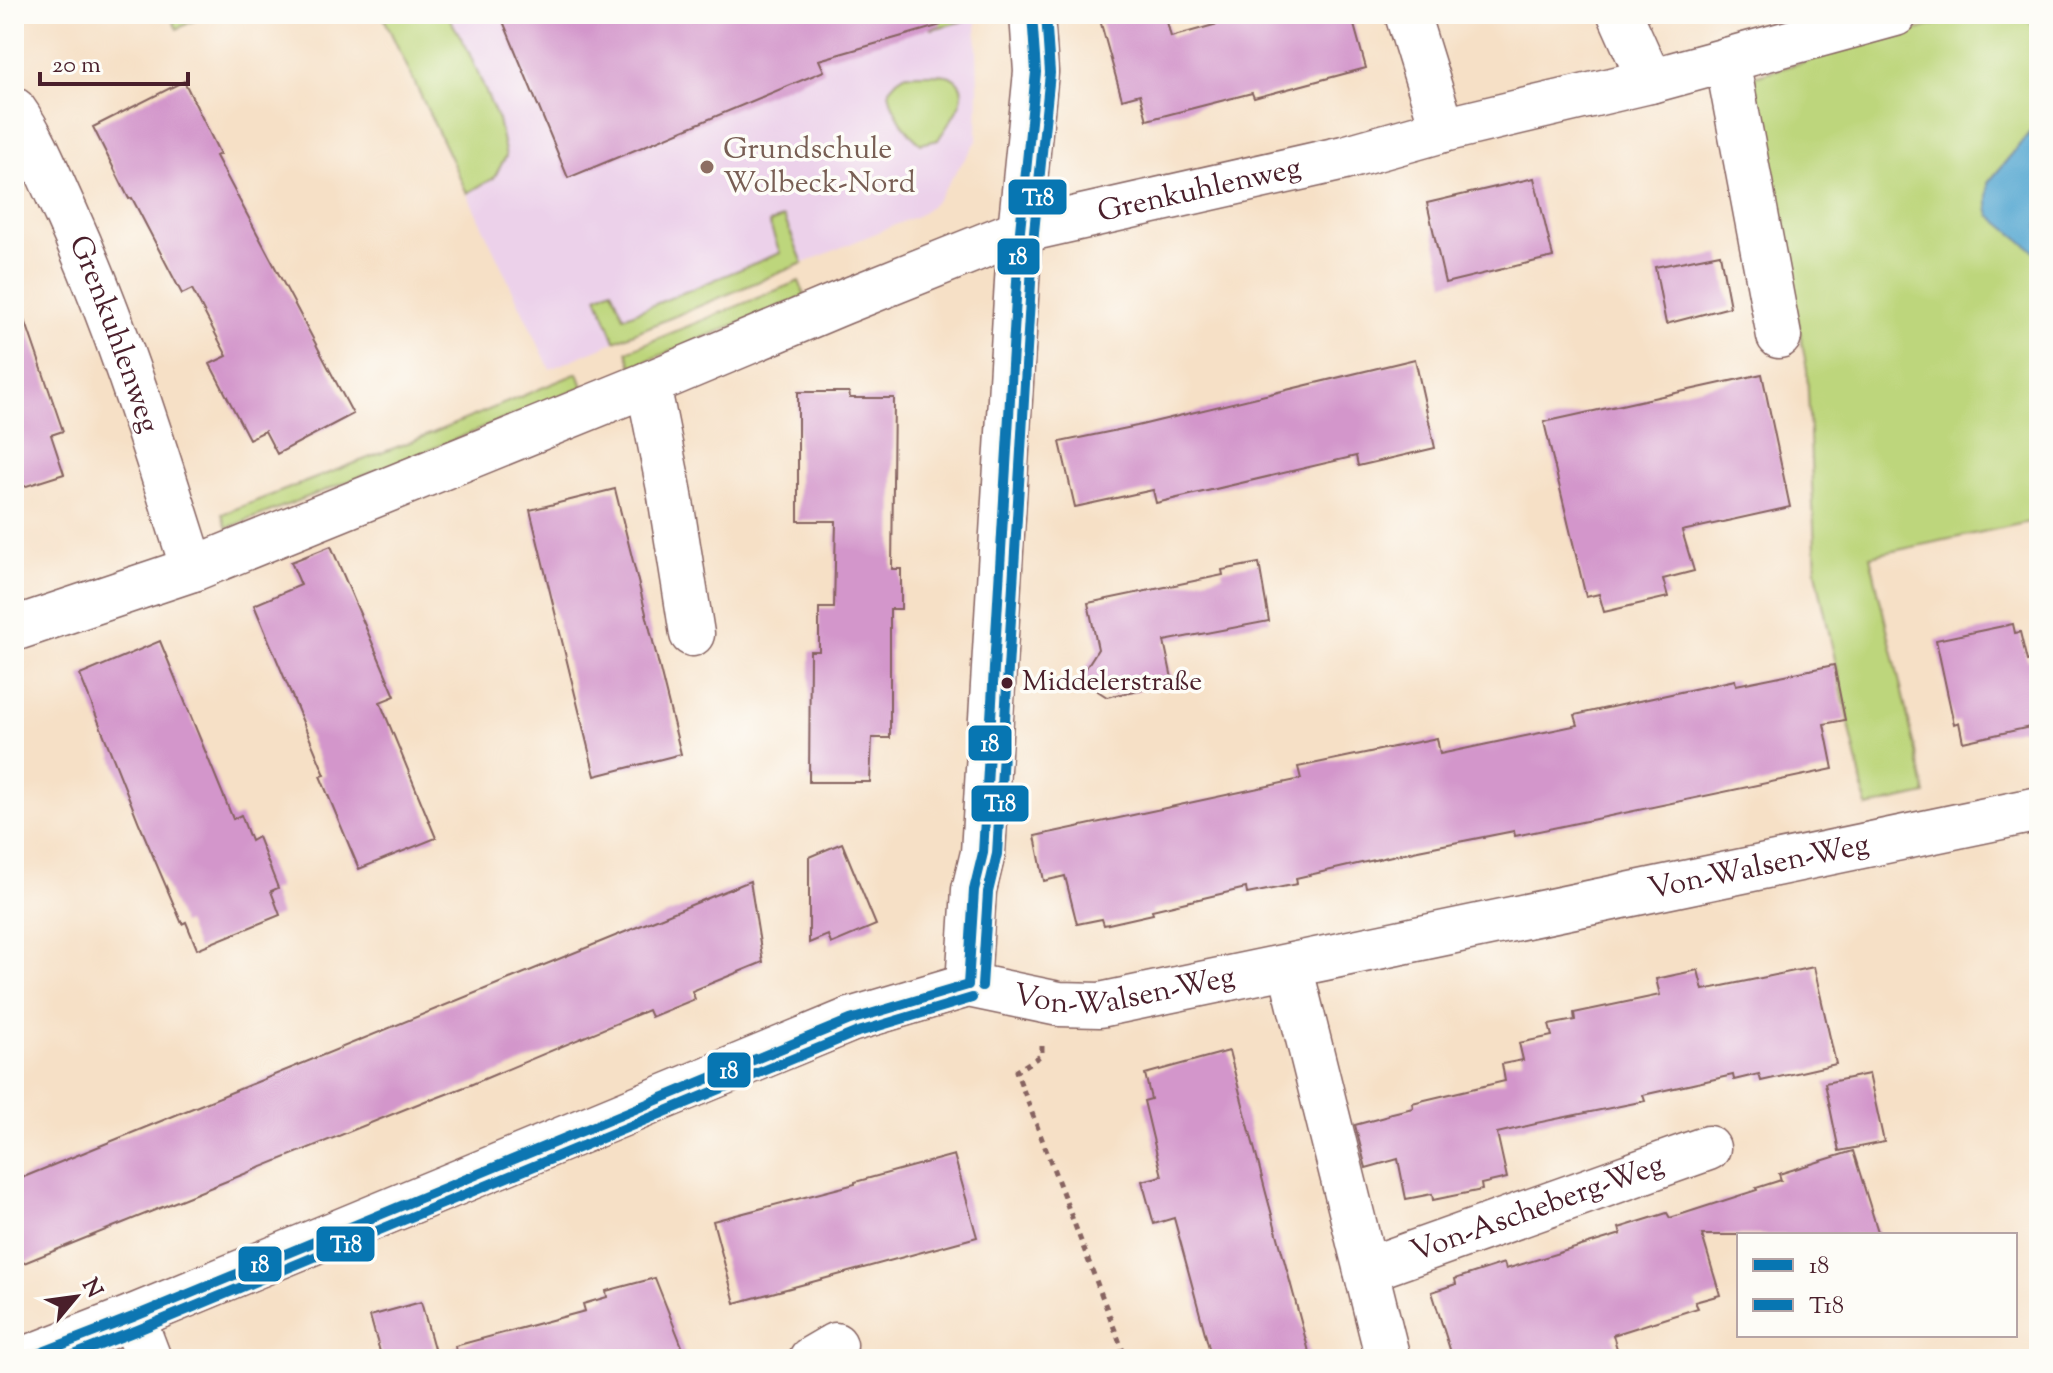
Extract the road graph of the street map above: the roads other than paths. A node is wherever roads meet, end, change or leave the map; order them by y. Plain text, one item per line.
1 (1032, 14) edge
2 (1407, 14) edge
3 (1620, 14) edge
4 (1869, 18) edge
5 (1727, 60) junction
6 (1650, 81) junction
7 (14, 110) edge
8 (1443, 130) junction
9 (1020, 231) junction
10 (1779, 336) dead end
11 (648, 384) junction
12 (193, 569) junction
13 (14, 629) edge
14 (692, 634) dead end
15 (2039, 809) edge
16 (1290, 966) junction
17 (968, 985) junction
18 (1708, 1148) dead end
19 (1366, 1270) junction
20 (133, 1317) junction
21 (25, 1359) edge
22 (149, 1359) edge
23 (1388, 1359) edge

1 - 9 street
2 - 8 street
3 - 6 street
4 - 5 street, Grenkuhlenweg
5 - 6 street, Grenkuhlenweg
5 - 10 street
6 - 8 street, Grenkuhlenweg
7 - 12 street, Grenkuhlenweg
8 - 9 street, Grenkuhlenweg
9 - 11 street, Grenkuhlenweg
9 - 17 street
11 - 12 street, Grenkuhlenweg
11 - 14 street
12 - 13 street, Grenkuhlenweg
15 - 16 street, Von-Walsen-Weg
16 - 17 street, Von-Walsen-Weg
16 - 19 street
17 - 20 street, Von-Walsen-Weg
18 - 19 street, Von-Ascheberg-Weg
19 - 23 street
20 - 21 street, Von-Walsen-Weg
20 - 22 street

